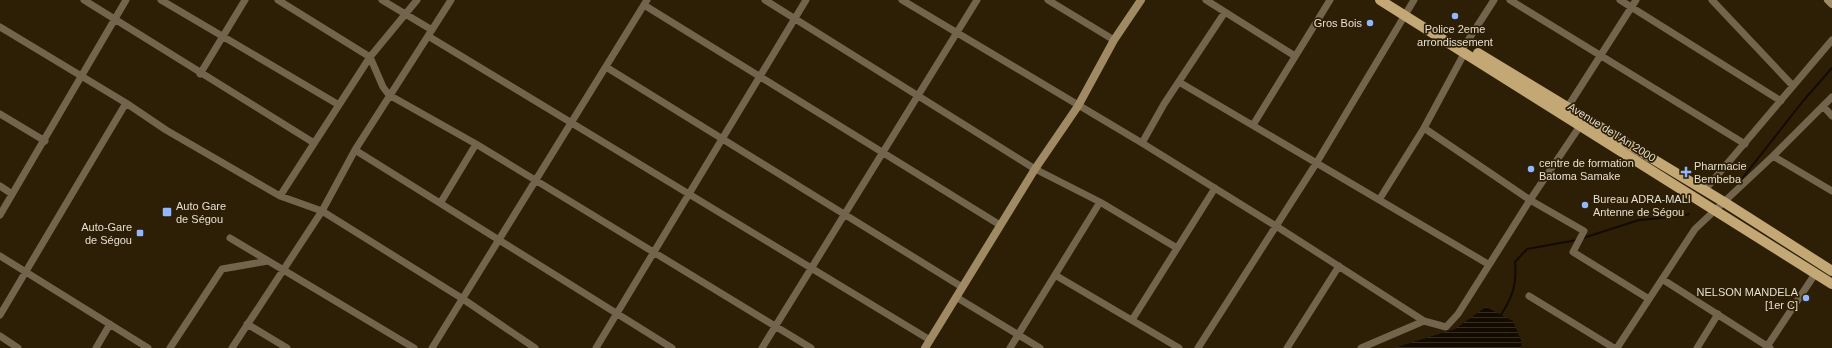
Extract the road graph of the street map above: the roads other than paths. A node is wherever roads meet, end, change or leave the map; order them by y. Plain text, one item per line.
1 (84, 0) edge
2 (126, 0) edge
3 (245, 0) edge
4 (278, 0) edge
5 (382, 0) edge
6 (417, 0) edge
7 (451, 0) edge
8 (765, 0) edge
9 (806, 0) edge
10 (902, 0) edge
11 (977, 0) edge
12 (1048, 0) edge
13 (1141, 0) edge
14 (1206, 0) edge
15 (1330, 0) edge
16 (1380, 0) edge
17 (1392, 0) edge
18 (1414, 0) edge
19 (1494, 0) edge
20 (1510, 0) edge
21 (1620, 0) edge
22 (1636, 0) edge
23 (1712, 0) edge
24 (1828, 0) edge
25 (165, 1) edge
26 (645, 3) edge
27 (1832, 4) edge
28 (1632, 7) junction
29 (1224, 12) junction
30 (1406, 12) junction
31 (406, 14) junction
32 (795, 19) junction
33 (114, 20) junction
34 (0, 27) edge
35 (430, 33) junction
36 (957, 33) junction
37 (224, 37) junction
38 (1114, 40) junction
39 (1832, 40) edge
40 (1465, 48) junction
41 (1295, 56) junction
42 (1600, 56) junction
43 (370, 57) junction
44 (606, 66) junction
45 (200, 74) junction
46 (82, 76) junction
47 (760, 77) junction
48 (1179, 82) junction
49 (1793, 86) junction
50 (389, 95) junction
51 (918, 95) junction
52 (1832, 97) edge
53 (1781, 101) junction
54 (126, 102) junction
55 (339, 105) junction
56 (1078, 106) junction
57 (1823, 106) junction
58 (1567, 108) junction
59 (0, 114) edge
60 (1832, 116) edge
61 (571, 123) junction
62 (1252, 125) junction
63 (1580, 126) junction
64 (1424, 128) junction
65 (722, 139) junction
66 (45, 141) junction
67 (314, 143) junction
68 (1142, 143) junction
69 (476, 144) junction
70 (1745, 144) junction
71 (355, 150) junction
72 (883, 152) junction
73 (1773, 156) junction
74 (1317, 162) junction
75 (1035, 169) junction
76 (535, 180) junction
77 (0, 186) edge
78 (1215, 188) junction
79 (1704, 191) junction
80 (1832, 191) edge
81 (12, 194) junction
82 (689, 194) junction
83 (280, 196) junction
84 (1379, 200) junction
85 (1530, 200) junction
86 (441, 202) junction
87 (1100, 202) junction
88 (1724, 202) junction
89 (1714, 211) junction
90 (322, 212) junction
91 (845, 214) junction
92 (0, 215) edge
93 (1000, 225) junction
94 (1276, 226) junction
95 (230, 238) dead end
96 (500, 239) junction
97 (1177, 248) junction
98 (654, 253) junction
99 (0, 256) edge
100 (268, 261) junction
101 (1488, 264) junction
102 (1339, 266) junction
103 (811, 268) junction
104 (284, 271) junction
105 (1832, 271) edge
106 (25, 272) junction
107 (1815, 274) junction
108 (1055, 275) junction
109 (1662, 279) junction
110 (1832, 284) edge
111 (962, 287) junction
112 (1529, 296) dead end
113 (956, 297) junction
114 (463, 299) junction
115 (1649, 299) junction
116 (617, 314) junction
117 (1718, 314) junction
118 (0, 315) edge
119 (1132, 320) junction
120 (1424, 321) junction
121 (110, 324) junction
122 (247, 324) junction
123 (775, 326) junction
124 (1018, 335) junction
125 (0, 336) edge
126 (930, 340) junction
127 (18, 348) edge
128 (96, 348) edge
129 (148, 348) edge
130 (170, 348) edge
131 (232, 348) edge
132 (287, 348) edge
133 (414, 348) edge
134 (432, 348) edge
135 (535, 348) edge
136 (596, 348) edge
137 (672, 348) edge
138 (762, 348) edge
139 (811, 348) edge
140 (925, 348) edge
141 (1010, 348) edge
142 (1040, 348) edge
143 (1179, 348) edge
144 (1198, 348) edge
145 (1287, 348) edge
146 (1361, 348) edge
147 (1614, 348) edge
148 (1617, 348) edge
149 (1697, 348) edge
150 (1768, 348) edge

1 - 33 street
2 - 33 street
3 - 37 street
4 - 43 street
5 - 31 street
6 - 31 street
7 - 35 street
8 - 32 street
9 - 32 street
10 - 36 street
11 - 36 street
12 - 38 street
13 - 38 street
14 - 29 street
15 - 41 street
16 - 30 main road, Avenue de l'An 2000
17 - 30 main road, Avenue de l'An 2000
18 - 30 street
19 - 40 street
20 - 42 street
21 - 28 street
22 - 28 street
23 - 49 street
24 - 27 street
25 - 37 street
26 - 44 street
26 - 47 street
28 - 42 street
28 - 53 street
29 - 41 street
29 - 48 street
30 - 40 main road, Avenue de l'An 2000
30 - 74 street
31 - 35 street
31 - 43 street
32 - 47 street
32 - 51 street
33 - 45 street
33 - 46 street
34 - 46 street
35 - 50 street
35 - 61 street
36 - 51 street
36 - 56 street
37 - 45 street
37 - 55 street
38 - 56 street
39 - 49 street
40 - 58 main road, Avenue de l'An 2000
40 - 63 main road, Avenue de l'An 2000
40 - 64 street
41 - 62 street
42 - 58 street
42 - 70 street
43 - 50 street
43 - 55 street
44 - 61 street
44 - 65 street
45 - 67 street
46 - 54 street
46 - 66 street
47 - 65 street
47 - 72 street
48 - 62 street
48 - 68 street
49 - 53 street
50 - 69 street
50 - 71 street
51 - 72 street
51 - 75 street
52 - 57 street
53 - 70 street
54 - 83 street
54 - 106 street
55 - 67 street
56 - 68 street
56 - 75 street
57 - 60 street
57 - 73 street
58 - 79 main road, Avenue de l'An 2000
59 - 66 street
61 - 76 street
61 - 82 street
62 - 74 street
63 - 85 street
63 - 89 main road, Avenue de l'An 2000
64 - 84 street
64 - 85 street
65 - 82 street
65 - 91 street
66 - 81 street
67 - 83 street
68 - 78 street
69 - 76 street
69 - 86 street
70 - 79 street
71 - 86 street
71 - 90 street
72 - 91 street
72 - 93 street
73 - 80 street
73 - 88 street
74 - 84 street
74 - 94 street
75 - 87 street
75 - 93 street
76 - 96 street
76 - 98 street
77 - 81 street
78 - 94 street
78 - 97 street
79 - 88 main road, Avenue de l'An 2000
81 - 92 street
82 - 98 street
82 - 103 street
83 - 90 street
84 - 101 street
85 - 101 street
85 - 115 street
86 - 96 street
87 - 97 street
87 - 108 street
88 - 89 street
88 - 105 main road, Avenue de l'An 2000
89 - 107 main road, Avenue de l'An 2000
89 - 109 street
90 - 104 street
90 - 114 street
91 - 103 street
91 - 111 street
93 - 111 street
94 - 102 street
94 - 144 street
95 - 100 street
96 - 114 street
96 - 116 street
97 - 119 street
98 - 116 street
98 - 123 street
99 - 106 street
100 - 104 street
100 - 130 street
101 - 120 street
102 - 120 street
102 - 145 street
103 - 123 street
103 - 126 street
104 - 122 street
104 - 133 street
106 - 118 street
106 - 121 street
107 - 110 main road, Avenue de l'An 2000
107 - 150 street
108 - 119 street
108 - 124 street
109 - 115 street
109 - 117 street
111 - 113 street
112 - 147 street
113 - 124 street
113 - 126 street
114 - 134 street
114 - 135 street
115 - 148 street
116 - 136 street
116 - 137 street
117 - 149 street
117 - 150 street
119 - 143 street
120 - 146 street
121 - 128 street
121 - 129 street
122 - 131 street
122 - 132 street
123 - 138 street
123 - 139 street
124 - 141 street
124 - 142 street
125 - 127 street
126 - 140 street

